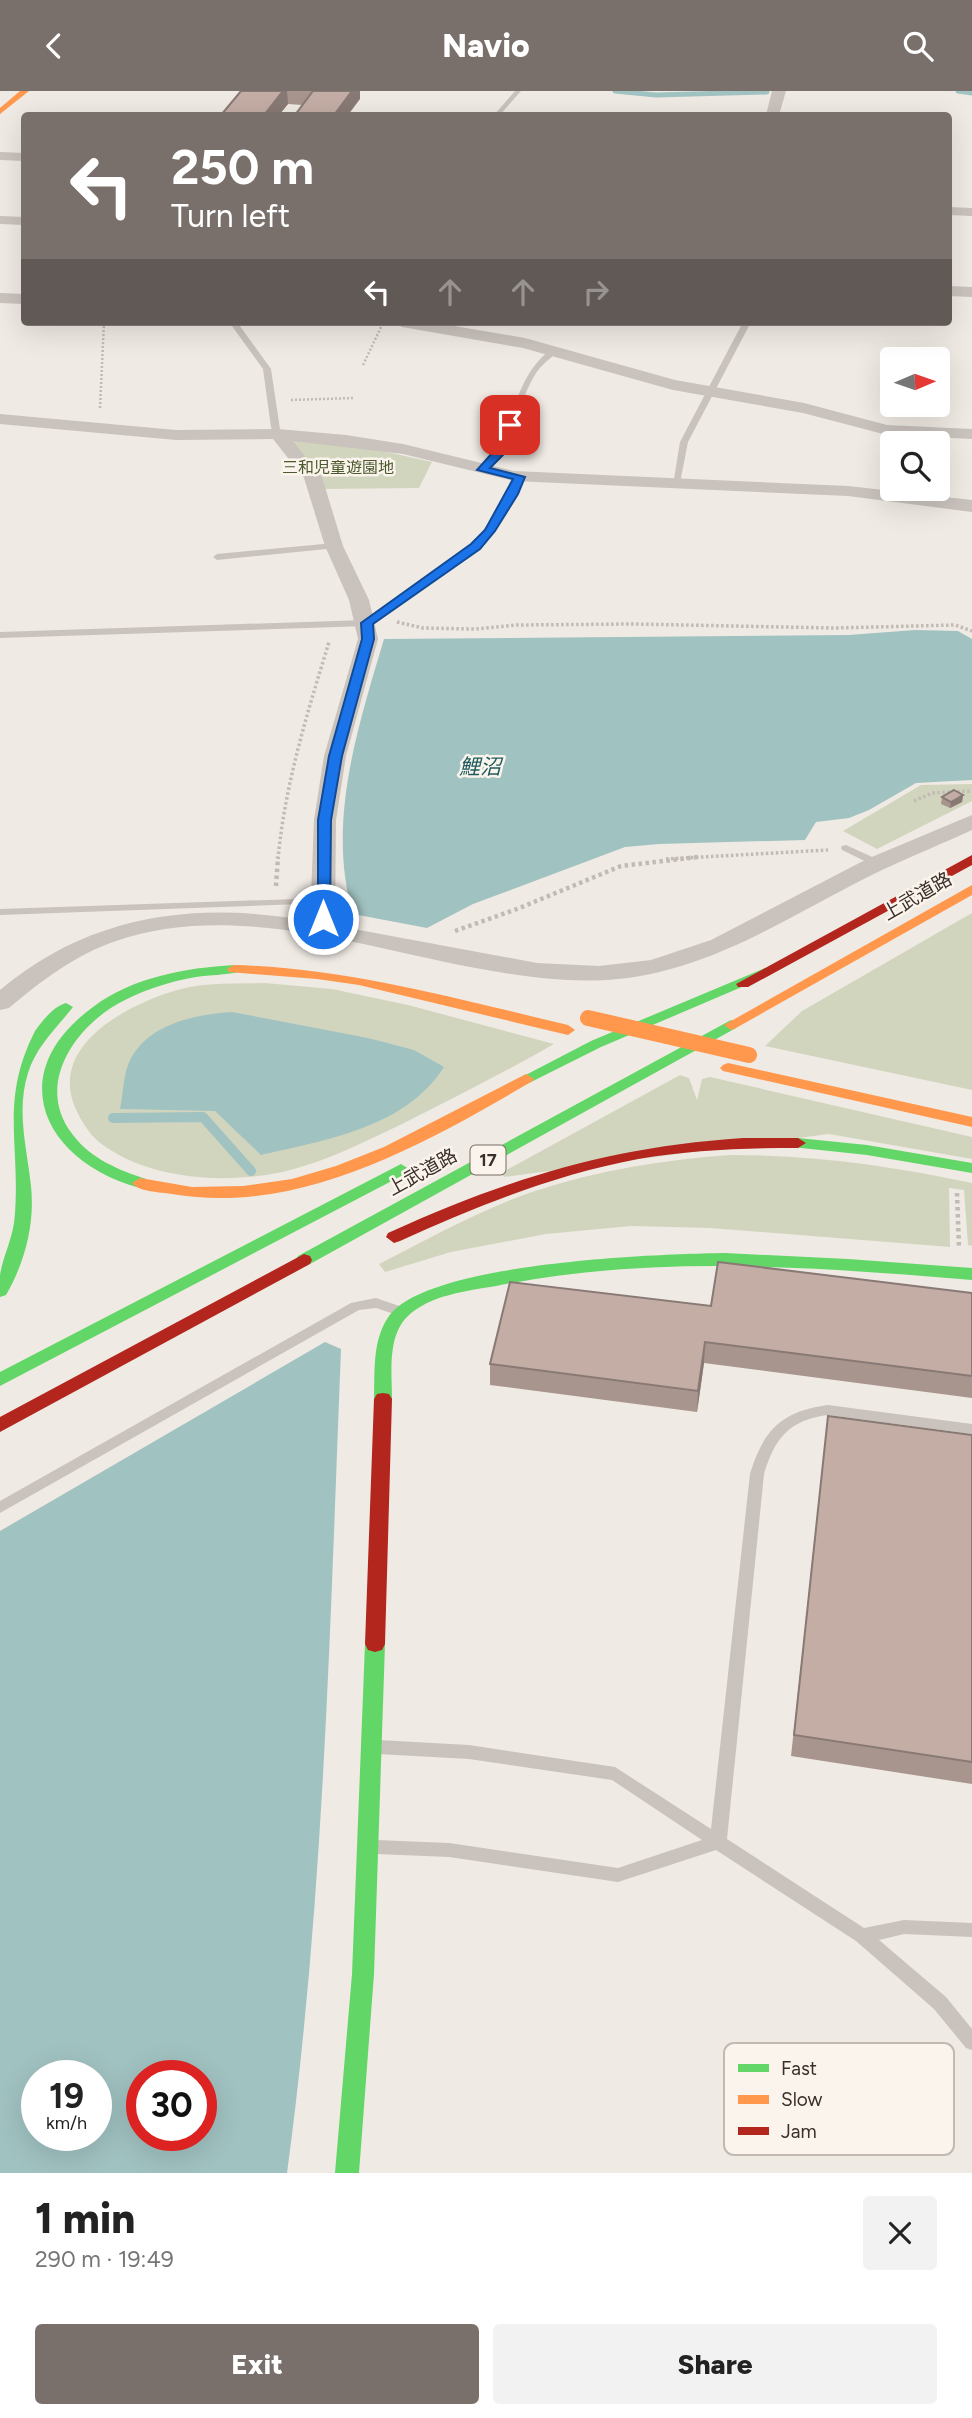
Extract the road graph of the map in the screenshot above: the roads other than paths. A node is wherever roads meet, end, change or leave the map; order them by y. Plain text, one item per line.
1 (25, 91) edge
2 (518, 91) edge
3 (779, 91) edge
4 (0, 111) edge
5 (500, 112) edge
6 (774, 112) edge
7 (0, 156) edge
8 (21, 157) edge
9 (952, 211) edge
10 (972, 212) edge
11 (0, 219) edge
12 (21, 221) edge
13 (952, 291) edge
14 (972, 292) edge
15 (0, 298) edge
16 (21, 299) edge
17 (236, 326) edge
18 (442, 326) edge
19 (745, 326) edge
20 (556, 350) junction
21 (713, 391) junction
22 (0, 419) edge
23 (278, 434) junction
24 (972, 434) edge
25 (482, 470) junction
26 (519, 477) junction
27 (676, 483) junction
28 (972, 506) edge
29 (334, 546) junction
30 (217, 557) dead end
31 (372, 619) junction
32 (0, 635) edge
33 (972, 822) edge
34 (846, 848) road end
35 (972, 859) edge
36 (877, 863) junction
37 (972, 889) edge
38 (324, 901) junction
39 (0, 912) edge
40 (319, 928) junction
41 (219, 953) dead end
42 (251, 953) dead end
43 (330, 960) dead end
44 (765, 972) junction
45 (82, 995) dead end
46 (0, 1003) edge
47 (573, 1018) junction
48 (612, 1055) dead end
49 (756, 1057) dead end
50 (972, 1122) edge
51 (419, 1160) dead end
52 (972, 1168) edge
53 (377, 1246) dead end
54 (972, 1274) edge
55 (0, 1291) edge
56 (402, 1312) junction
57 (199, 1336) dead end
58 (0, 1380) edge
59 (58, 1395) junction
60 (0, 1426) edge
61 (972, 1429) edge
62 (0, 1508) edge
63 (371, 1747) junction
64 (718, 1842) junction
65 (367, 1848) junction
66 (972, 1930) edge
67 (862, 1936) junction
68 (972, 2042) edge
69 (347, 2173) edge

1 - 4 main road
2 - 5 lane
3 - 6 street
7 - 8 street
9 - 10 street
11 - 12 street
13 - 14 street
15 - 16 street
17 - 23 lane
18 - 20 street
19 - 21 lane
20 - 21 street
20 - 25 lane
21 - 24 street
21 - 27 lane
22 - 23 street
23 - 25 street
23 - 29 street
25 - 26 street
26 - 27 street
26 - 31 lane
27 - 28 street
29 - 30 lane
29 - 31 street
31 - 32 lane
31 - 38 street
33 - 36 street
34 - 36 lane
35 - 44 main road, 上武道路
36 - 40 street
37 - 59 main road, 上武道路 / 17
38 - 39 lane
38 - 40 street
40 - 46 street
41 - 42 main road
43 - 47 main road
44 - 47 main road
44 - 48 main road, 上武道路
45 - 55 main road
47 - 49 main road, bridge
47 - 50 main road
51 - 58 main road, 上武道路
52 - 53 main road
54 - 56 main road
56 - 62 lane
56 - 63 main road
57 - 59 main road
59 - 60 main road, 上武道路 / 17
61 - 64 lane
63 - 64 lane
63 - 65 main road
64 - 65 lane
64 - 67 lane
65 - 69 main road
66 - 67 lane
67 - 68 lane

